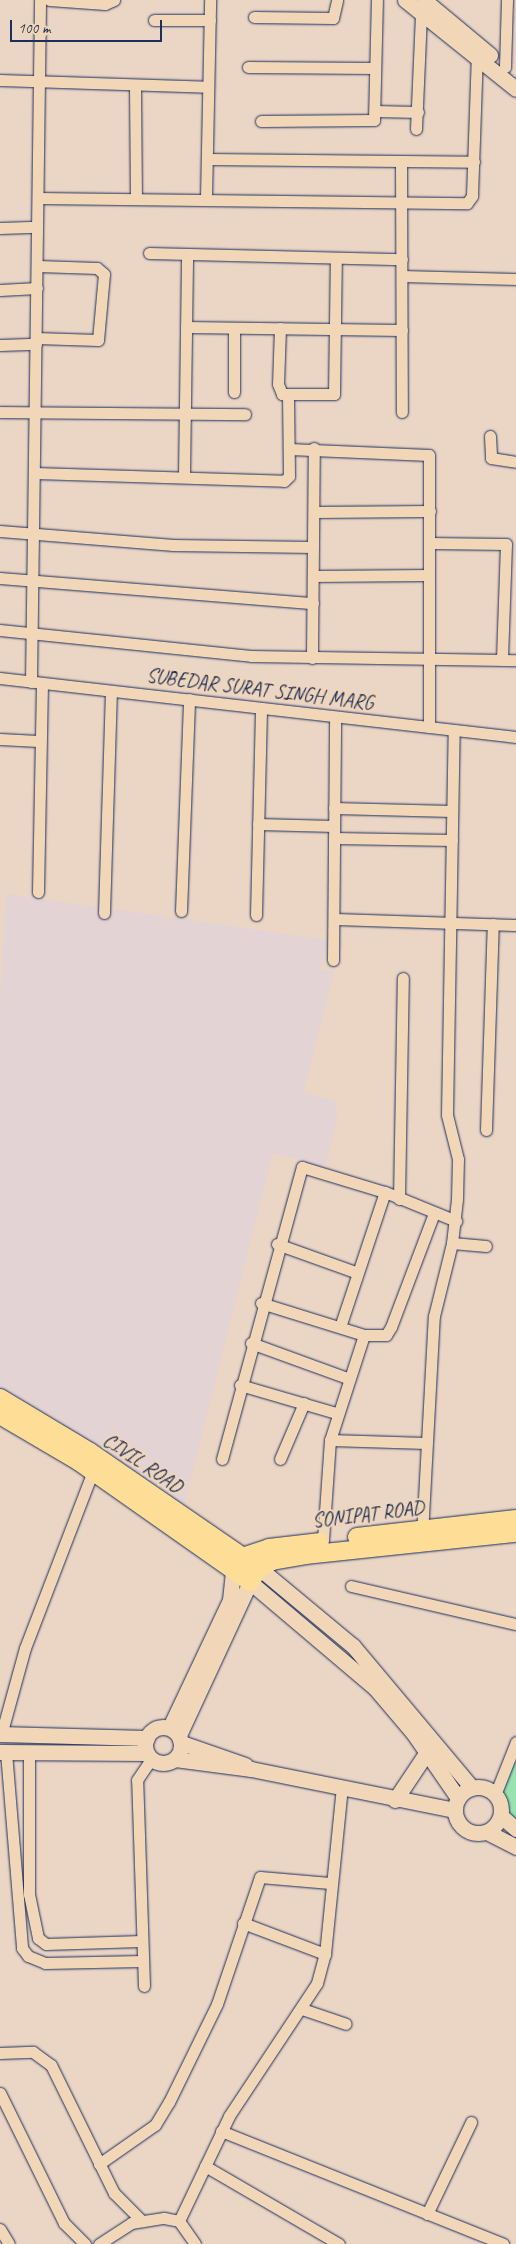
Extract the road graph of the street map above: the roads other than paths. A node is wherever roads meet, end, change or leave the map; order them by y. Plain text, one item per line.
1 (40, 0) edge
2 (49, 0) edge
3 (114, 0) edge
4 (210, 0) edge
5 (337, 0) edge
6 (377, 0) edge
7 (405, 0) edge
8 (508, 0) edge
9 (425, 7) edge
10 (254, 17) dead end
11 (154, 20) dead end
12 (210, 20) junction
13 (477, 50) junction
14 (248, 67) dead end
15 (375, 68) junction
16 (513, 79) edge
17 (0, 80) edge
18 (39, 84) junction
19 (135, 86) junction
20 (207, 87) junction
21 (375, 111) junction
22 (418, 112) junction
23 (261, 121) dead end
24 (416, 129) dead end
25 (206, 158) junction
26 (401, 160) junction
27 (474, 162) junction
28 (38, 198) junction
29 (136, 198) junction
30 (206, 198) junction
31 (401, 202) junction
32 (37, 227) junction
33 (0, 228) edge
34 (150, 253) dead end
35 (187, 254) junction
36 (336, 258) junction
37 (402, 259) junction
38 (38, 266) junction
39 (402, 276) junction
40 (516, 279) edge
41 (37, 288) junction
42 (0, 290) edge
43 (186, 327) junction
44 (234, 328) junction
45 (280, 328) junction
46 (336, 329) junction
47 (402, 330) junction
48 (36, 341) junction
49 (0, 346) edge
50 (234, 392) dead end
51 (288, 396) junction
52 (0, 412) edge
53 (36, 412) junction
54 (402, 412) dead end
55 (184, 413) junction
56 (245, 414) dead end
57 (490, 436) dead end
58 (314, 448) junction
59 (288, 449) junction
60 (516, 462) edge
61 (35, 473) junction
62 (184, 476) junction
63 (430, 511) junction
64 (314, 512) junction
65 (34, 531) junction
66 (0, 532) edge
67 (430, 543) junction
68 (314, 547) junction
69 (429, 575) junction
70 (313, 576) junction
71 (0, 578) edge
72 (33, 581) junction
73 (313, 604) junction
74 (0, 630) edge
75 (32, 631) junction
76 (312, 658) junction
77 (429, 660) junction
78 (502, 660) junction
79 (516, 660) edge
80 (0, 678) edge
81 (36, 683) junction
82 (111, 692) junction
83 (189, 700) junction
84 (261, 709) junction
85 (335, 717) junction
86 (429, 727) junction
87 (454, 730) junction
88 (516, 737) edge
89 (0, 738) edge
90 (38, 741) junction
91 (334, 808) junction
92 (452, 811) junction
93 (258, 824) junction
94 (334, 826) junction
95 (334, 838) junction
96 (452, 840) junction
97 (38, 892) dead end
98 (181, 911) dead end
99 (104, 913) dead end
100 (256, 915) dead end
101 (334, 920) junction
102 (451, 922) junction
103 (493, 924) junction
104 (516, 925) edge
105 (333, 960) dead end
106 (403, 978) dead end
107 (486, 1130) dead end
108 (385, 1192) junction
109 (399, 1200) junction
110 (434, 1213) junction
111 (456, 1221) junction
112 (277, 1244) junction
113 (452, 1244) junction
114 (486, 1246) dead end
115 (355, 1272) junction
116 (261, 1303) junction
117 (340, 1327) junction
118 (364, 1335) junction
119 (251, 1343) junction
120 (347, 1378) junction
121 (240, 1385) junction
122 (0, 1398) edge
123 (304, 1403) junction
124 (336, 1413) junction
125 (0, 1415) edge
126 (330, 1440) junction
127 (426, 1444) junction
128 (222, 1459) dead end
129 (280, 1459) dead end
130 (93, 1471) junction
131 (516, 1519) edge
132 (516, 1534) edge
133 (422, 1535) junction
134 (323, 1542) junction
135 (238, 1564) junction
136 (254, 1575) junction
137 (351, 1586) dead end
138 (516, 1624) edge
139 (1, 1734) edge
140 (177, 1735) junction
141 (516, 1742) edge
142 (148, 1749) junction
143 (3, 1752) edge
144 (426, 1752) junction
145 (29, 1753) junction
146 (175, 1759) junction
147 (251, 1769) junction
148 (342, 1788) junction
149 (472, 1788) junction
150 (495, 1795) junction
151 (395, 1800) junction
152 (456, 1804) junction
153 (500, 1816) junction
154 (516, 1829) edge
155 (487, 1832) junction
156 (516, 1847) edge
157 (330, 1883) junction
158 (243, 1923) junction
159 (141, 1941) junction
160 (324, 1954) junction
161 (142, 1961) junction
162 (144, 1986) dead end
163 (302, 2009) junction
164 (346, 2024) dead end
165 (0, 2053) edge
166 (0, 2093) edge
167 (471, 2122) dead end
168 (221, 2132) junction
169 (99, 2164) junction
170 (205, 2166) junction
171 (427, 2214) junction
172 (142, 2221) junction
173 (179, 2221) junction
174 (0, 2230) edge
175 (9, 2244) edge
176 (85, 2244) edge
177 (98, 2244) edge
178 (195, 2244) edge
179 (339, 2244) edge
180 (503, 2244) edge

1 - 18 street
2 - 3 street
4 - 12 street
5 - 10 street
6 - 15 street
7 - 9 street
8 - 16 street
9 - 13 street
9 - 22 street
11 - 12 street
12 - 20 street
13 - 16 street
13 - 27 street
14 - 15 street
15 - 21 street
17 - 18 street
18 - 19 street
18 - 28 street
19 - 20 street
19 - 29 street
20 - 25 street
21 - 22 street
21 - 23 street
22 - 24 street
25 - 26 street
25 - 30 street
26 - 27 street
26 - 31 street
27 - 31 street
28 - 29 street
28 - 32 street
29 - 30 street
30 - 31 street
31 - 37 street
32 - 33 street
32 - 38 street
34 - 35 street
35 - 36 street
35 - 43 street
36 - 37 street
36 - 46 street
37 - 39 street
38 - 41 street
38 - 48 street
39 - 40 street
39 - 47 street
41 - 42 street
41 - 48 street
43 - 44 street
43 - 55 street
44 - 45 street
44 - 50 street
45 - 46 street
45 - 51 street
46 - 47 street
46 - 51 street
47 - 54 street
48 - 49 street
48 - 53 street
51 - 59 street
52 - 53 street
53 - 55 street
53 - 61 street
55 - 56 street
55 - 62 street
57 - 60 street
58 - 59 street
58 - 63 street
58 - 64 street
59 - 62 street
61 - 62 street
61 - 65 street
63 - 64 street
63 - 67 street
64 - 68 street
65 - 66 street
65 - 68 street
65 - 72 street
67 - 69 street
67 - 78 street
68 - 70 street
69 - 70 street
69 - 77 street
70 - 73 street
71 - 72 street
72 - 73 street
72 - 75 street
73 - 76 street
74 - 75 street
75 - 76 street
75 - 81 street
76 - 77 street
77 - 78 street
77 - 86 street
78 - 79 street
80 - 81 street, SUBEDAR SURAT SINGH MARG
81 - 82 street, SUBEDAR SURAT SINGH MARG
81 - 90 street
82 - 83 street, SUBEDAR SURAT SINGH MARG
82 - 99 street
83 - 84 street, SUBEDAR SURAT SINGH MARG
83 - 98 street
84 - 85 street, SUBEDAR SURAT SINGH MARG
84 - 93 street
85 - 86 street, SUBEDAR SURAT SINGH MARG
85 - 91 street
86 - 87 street, SUBEDAR SURAT SINGH MARG
87 - 88 street, SUBEDAR SURAT SINGH MARG
87 - 92 street
89 - 90 street
90 - 97 street
91 - 92 street
91 - 94 street
92 - 96 street
93 - 94 street
93 - 100 street
94 - 95 street
95 - 96 street
95 - 101 street
96 - 102 street
101 - 102 street
101 - 105 street
102 - 103 street
102 - 111 street
103 - 104 street
103 - 107 street
106 - 109 street
108 - 109 street
108 - 112 street
108 - 115 street
109 - 110 street
110 - 111 street
110 - 118 street
111 - 113 street
112 - 115 street
112 - 116 street
113 - 114 street
113 - 127 street
115 - 117 street
116 - 117 street
116 - 119 street
117 - 118 street
118 - 120 street
119 - 120 street
119 - 121 street
120 - 124 street
121 - 123 street
121 - 128 street
122 - 135 main road, CIVIL ROAD
123 - 124 street
123 - 129 street
124 - 126 street
125 - 130 main road, CIVIL ROAD
126 - 127 street
126 - 134 street
127 - 133 street
130 - 135 main road, CIVIL ROAD
130 - 139 street
131 - 133 main road, SONIPAT ROAD
132 - 133 main road, SONIPAT ROAD
133 - 134 main road, SONIPAT ROAD
133 - 136 main road, SONIPAT ROAD
134 - 135 main road, SONIPAT ROAD
135 - 136 main road, CIVIL ROAD
135 - 140 street
136 - 140 street
136 - 144 street
136 - 149 street
137 - 138 street
139 - 142 street
140 - 142 street
140 - 146 street
140 - 147 street
141 - 150 street
142 - 145 street
142 - 146 street
142 - 159 street
143 - 145 street
143 - 161 street
144 - 151 street
144 - 152 street
145 - 159 street
146 - 147 street
147 - 148 street
148 - 151 street
148 - 157 street
149 - 150 street
149 - 152 street
150 - 153 street
151 - 152 street
152 - 155 street
153 - 154 street
153 - 155 street
155 - 156 street
157 - 158 street
157 - 160 street
158 - 160 street
158 - 169 street
159 - 161 street
160 - 163 street
161 - 162 street
163 - 164 street
163 - 168 street
165 - 169 street
166 - 176 street
167 - 171 street
168 - 170 street
168 - 171 street
169 - 172 street
170 - 173 street
170 - 179 street
171 - 180 street
172 - 173 street
172 - 177 street
173 - 178 street
174 - 175 street

